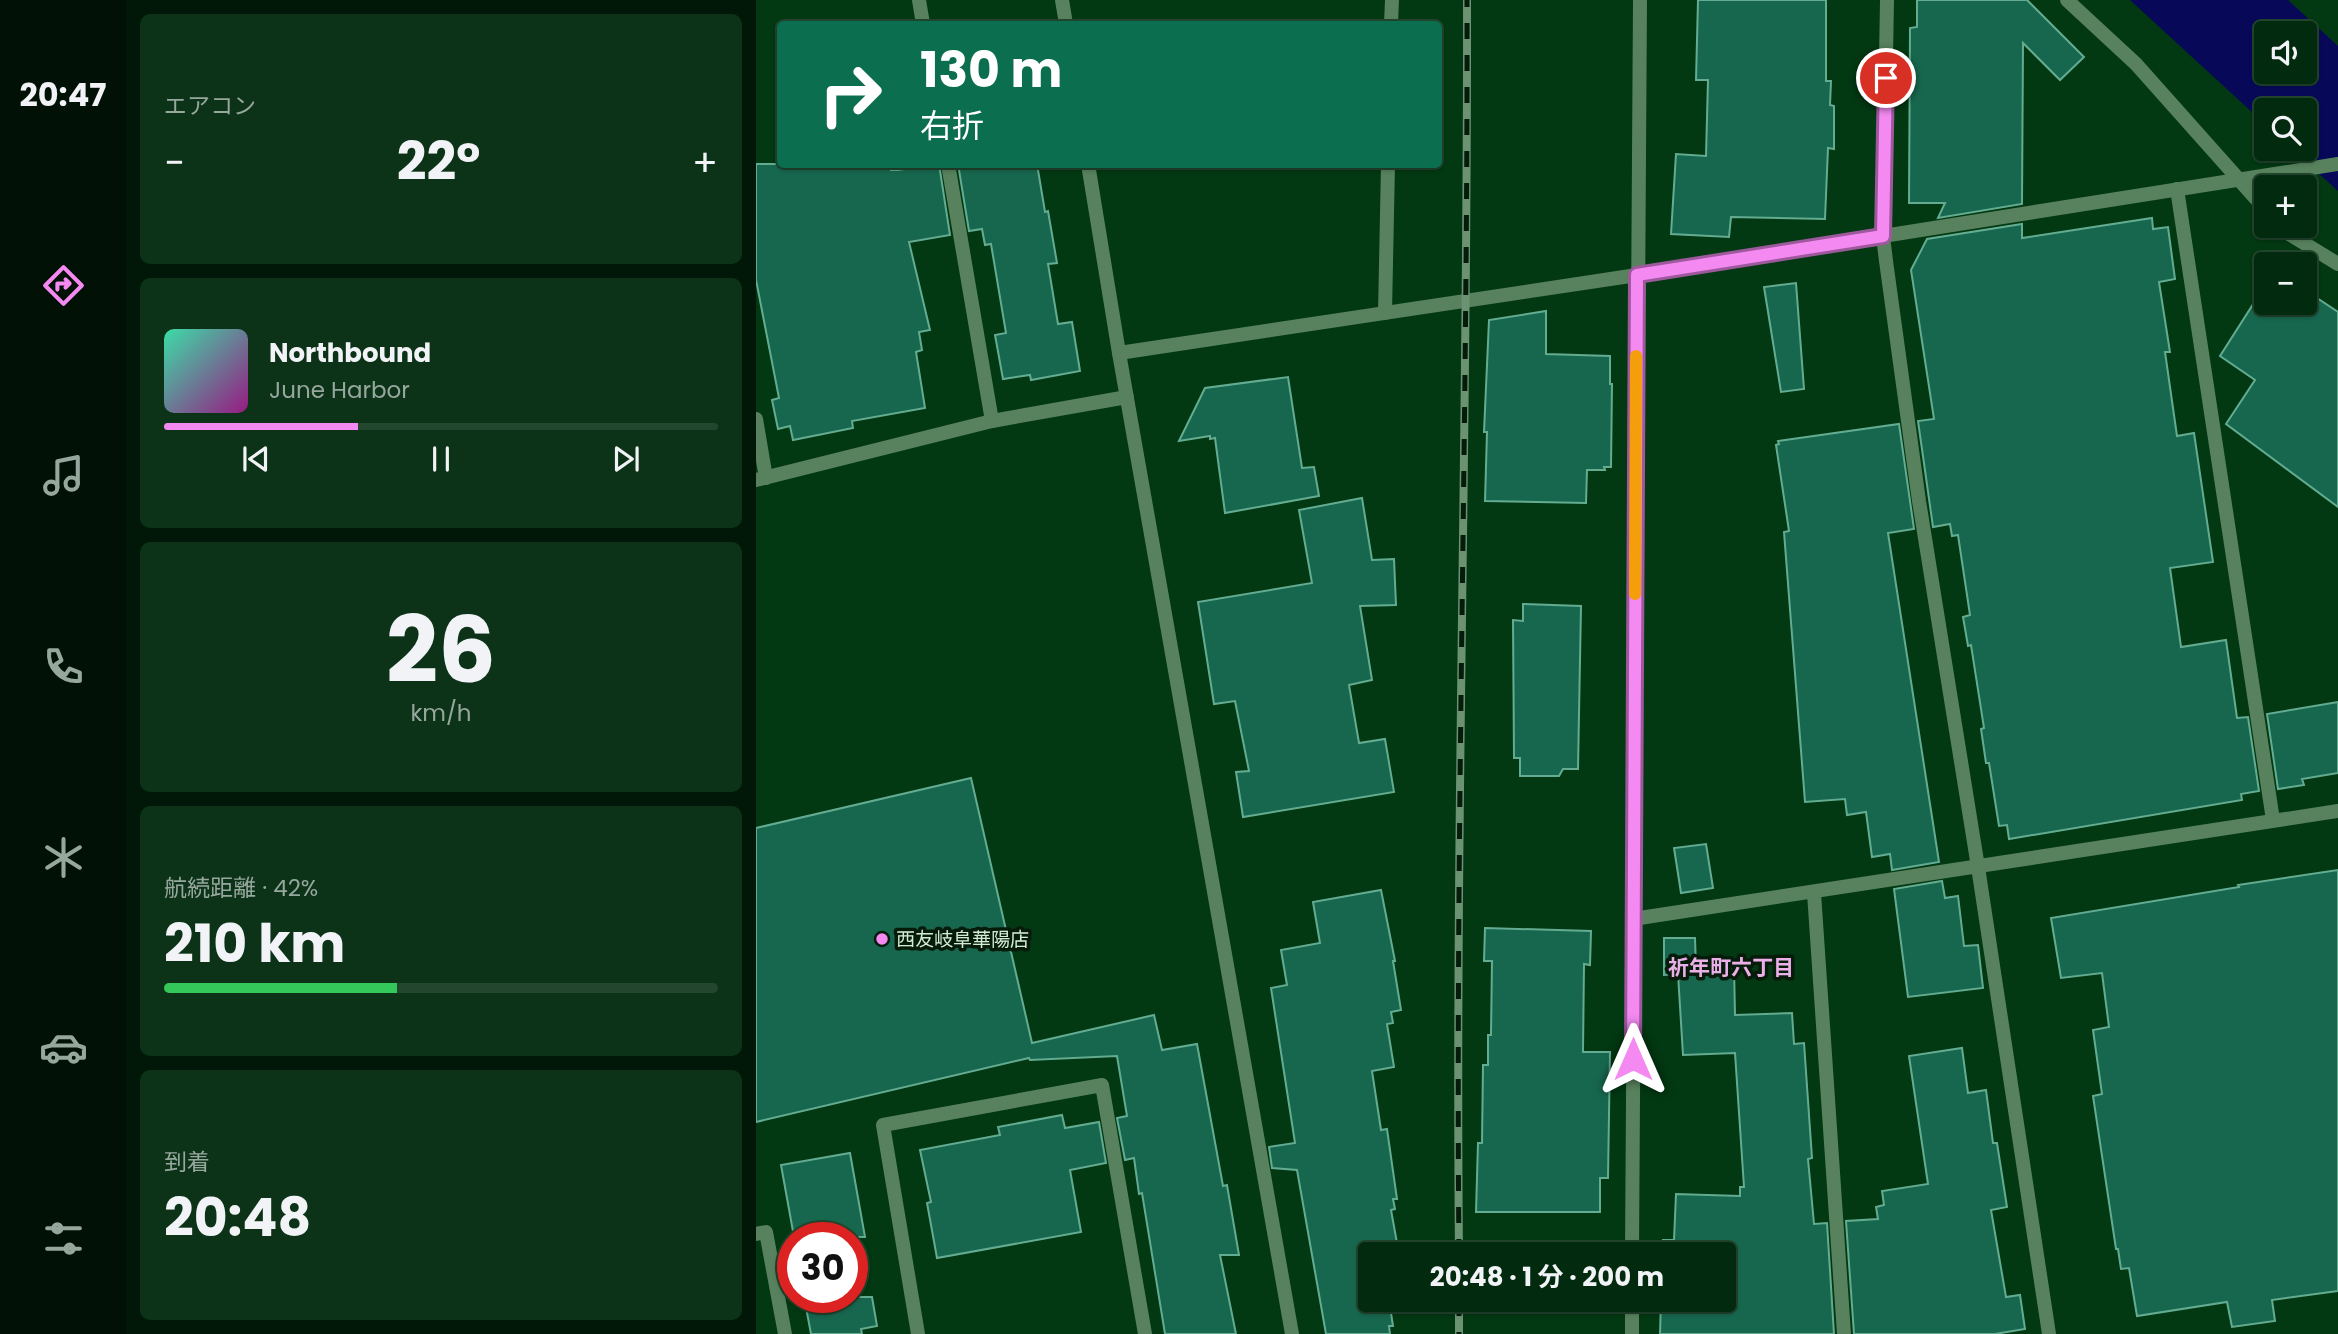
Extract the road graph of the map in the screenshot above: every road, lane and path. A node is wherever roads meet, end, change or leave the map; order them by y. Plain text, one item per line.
1 (919, 0) edge
2 (1062, 0) edge
3 (1392, 0) edge
4 (1640, 0) edge
5 (1887, 0) edge
6 (2067, 0) edge
7 (922, 21) edge
8 (1066, 21) edge
9 (1391, 21) edge
10 (2338, 164) edge
11 (949, 168) edge
12 (1089, 168) edge
13 (1388, 168) edge
14 (2238, 179) junction
15 (2177, 189) junction
16 (2254, 197) edge
17 (1883, 236) junction
18 (2296, 238) edge
19 (2338, 264) edge
20 (1637, 275) junction
21 (1384, 313) junction
22 (1119, 353) junction
23 (1127, 397) junction
24 (756, 419) edge
25 (992, 421) junction
26 (761, 479) edge
27 (2338, 811) edge
28 (2273, 820) junction
29 (1979, 867) junction
30 (1815, 893) junction
31 (1633, 919) junction
32 (756, 1234) edge
33 (1632, 1242) edge
34 (1632, 1312) edge
35 (785, 1334) edge
36 (918, 1334) edge
37 (1145, 1334) edge
38 (1292, 1334) edge
39 (1632, 1334) edge
40 (1844, 1334) edge
41 (2049, 1334) edge

1 - 7 street
2 - 8 street
3 - 9 street
4 - 20 street
5 - 17 street
6 - 14 street
10 - 14 street
11 - 25 street
12 - 22 street
13 - 21 street
14 - 15 street
14 - 16 street
15 - 17 street
15 - 28 street
17 - 20 street
17 - 29 street
18 - 19 street
20 - 21 street
20 - 31 street
21 - 22 street
22 - 23 street
23 - 25 street
23 - 38 street
24 - 26 street
25 - 26 street
27 - 28 street
28 - 29 street
29 - 30 street
29 - 41 street
30 - 31 street
30 - 40 street
31 - 33 street
32 - 35 street
34 - 39 street
36 - 37 street

